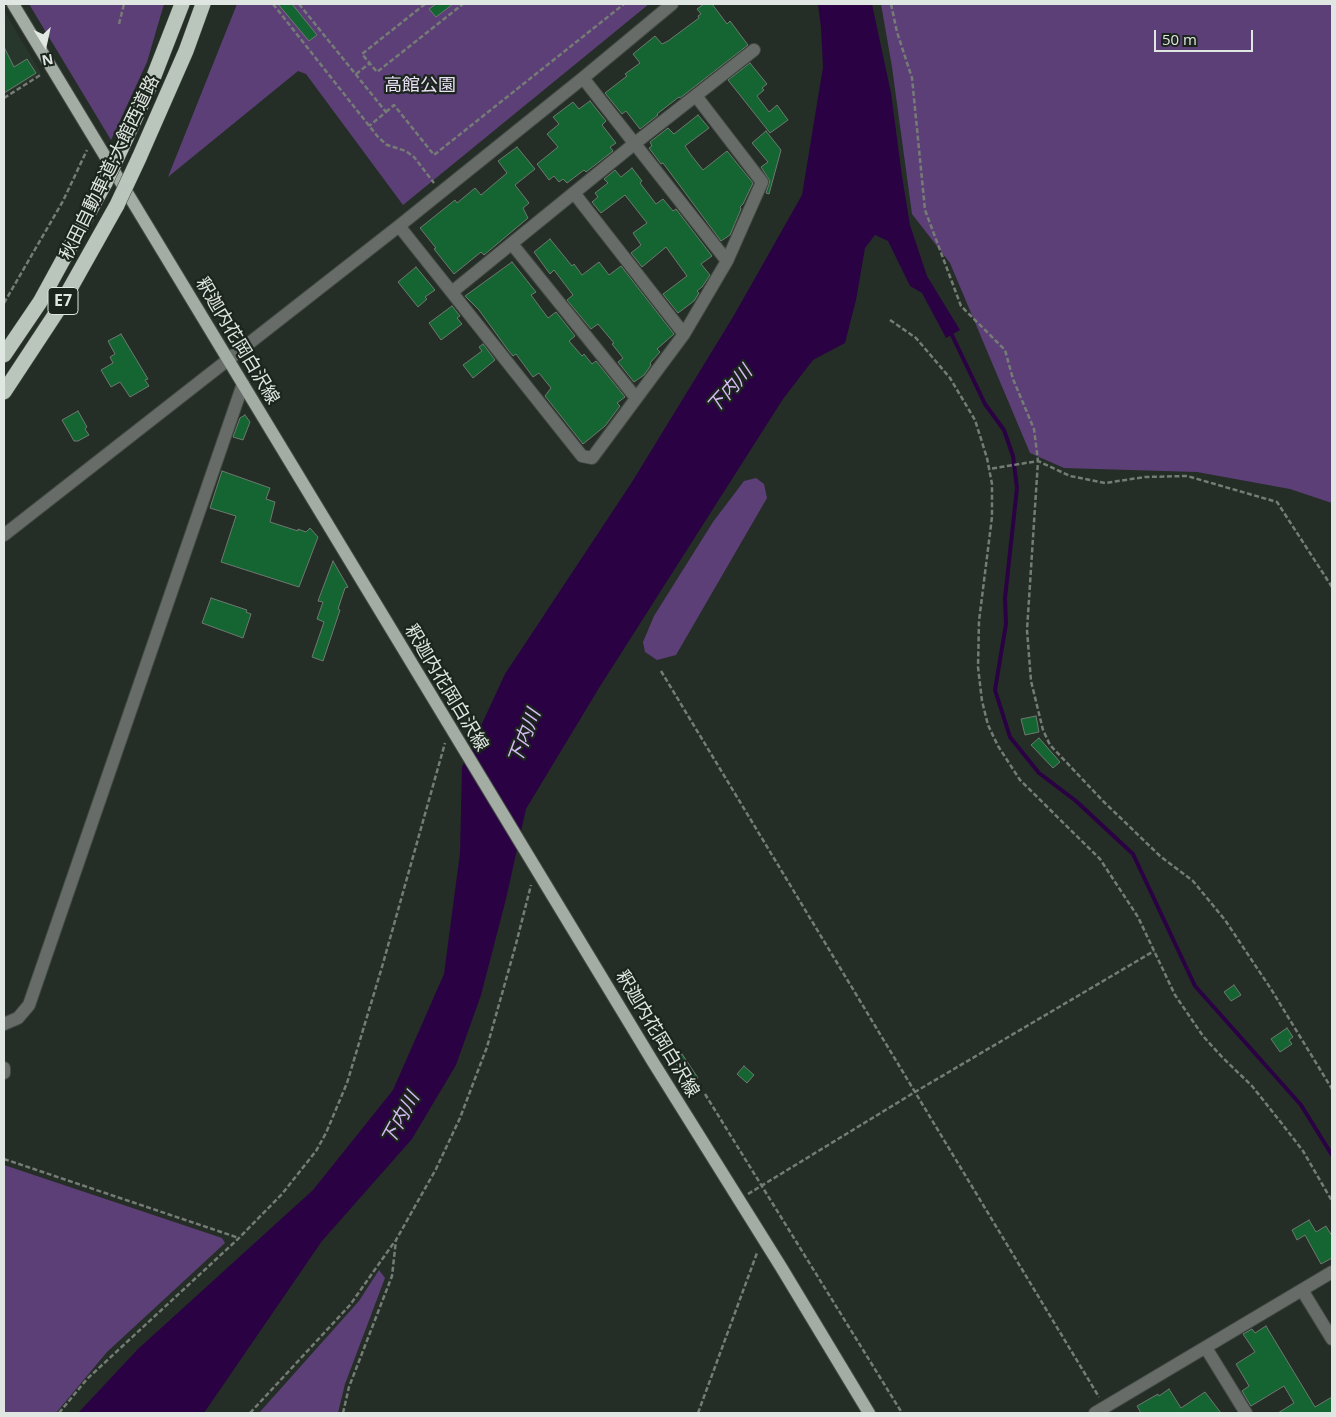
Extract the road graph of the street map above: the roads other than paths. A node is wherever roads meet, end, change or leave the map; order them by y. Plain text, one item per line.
1 (13, 4) edge
2 (182, 4) edge
3 (203, 4) edge
4 (672, 4) edge
5 (754, 50) dead end
6 (583, 78) junction
7 (696, 96) junction
8 (634, 144) junction
9 (574, 193) junction
10 (399, 226) junction
11 (512, 244) junction
12 (727, 261) junction
13 (452, 292) junction
14 (684, 334) junction
15 (4, 355) edge
16 (228, 359) junction
17 (243, 384) junction
18 (4, 392) edge
19 (636, 398) junction
20 (4, 535) edge
21 (4, 1024) edge
22 (4, 1068) edge
23 (4, 1073) edge
24 (1332, 1272) edge
25 (1302, 1290) junction
26 (1332, 1339) edge
27 (1206, 1348) junction
28 (1103, 1411) edge
29 (869, 1413) edge
30 (1246, 1413) edge

1 - 16 main road, 釈迦内花岡白沢線
2 - 15 highway, 秋田自動車道;大館西道路 / E7, bridge
3 - 18 highway, 秋田自動車道;大館西道路 / E7, bridge
4 - 6 street
5 - 7 street
6 - 8 street
6 - 10 street
7 - 8 street
7 - 12 street
8 - 9 street
8 - 12 street
9 - 11 street
9 - 14 street
10 - 13 street
10 - 16 street
11 - 13 street
11 - 19 street
12 - 14 street
13 - 19 street
14 - 19 street
16 - 17 main road, 釈迦内花岡白沢線
16 - 20 street
17 - 21 street
17 - 29 main road, 釈迦内花岡白沢線
22 - 23 street
24 - 25 street
25 - 26 street
25 - 27 street
27 - 28 street
27 - 30 street

